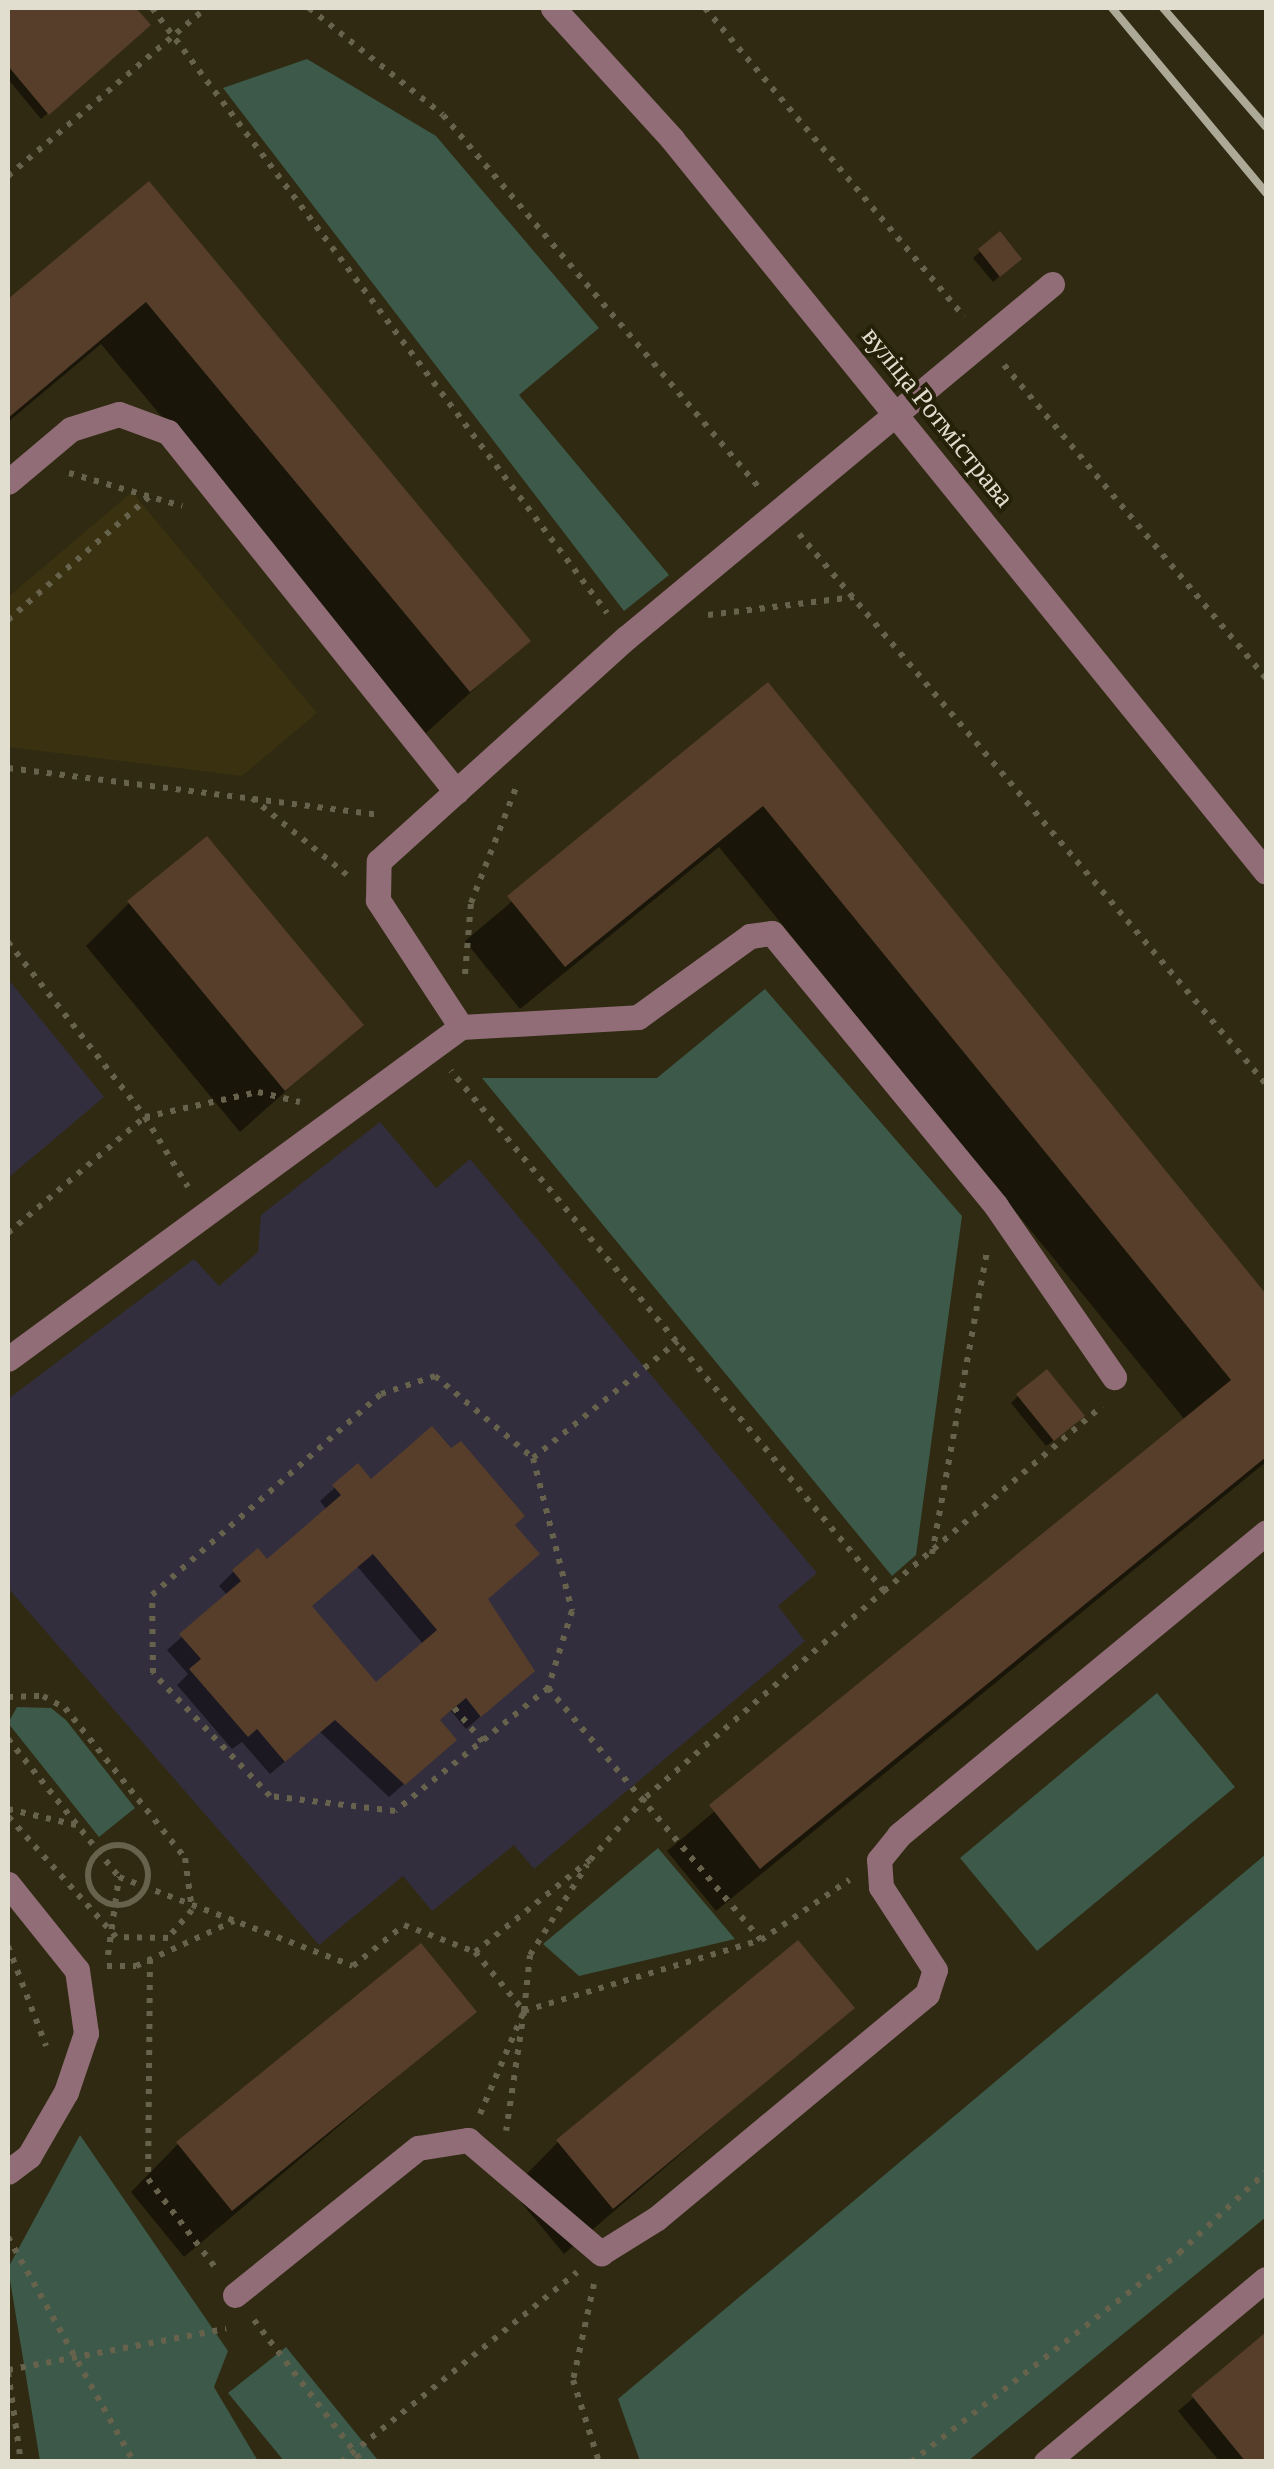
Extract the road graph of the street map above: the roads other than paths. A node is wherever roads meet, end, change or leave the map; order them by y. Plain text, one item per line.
1 (553, 8) edge
2 (1052, 284) dead end
3 (896, 412) junction
4 (8, 482) edge
5 (456, 792) junction
6 (1266, 872) edge
7 (461, 1027) junction
8 (8, 1358) edge
9 (1114, 1377) road end
10 (1266, 1532) edge
11 (8, 1884) edge
12 (8, 2172) edge
13 (1266, 2278) edge
14 (236, 2295) road end
15 (1053, 2459) edge

1 - 3 street, вуліца Ротмістрава
2 - 3 street
3 - 5 street
3 - 6 street, вуліца Ротмістрава
4 - 5 street
5 - 7 street
7 - 8 street
7 - 9 street
10 - 14 street
11 - 12 street
13 - 15 street

